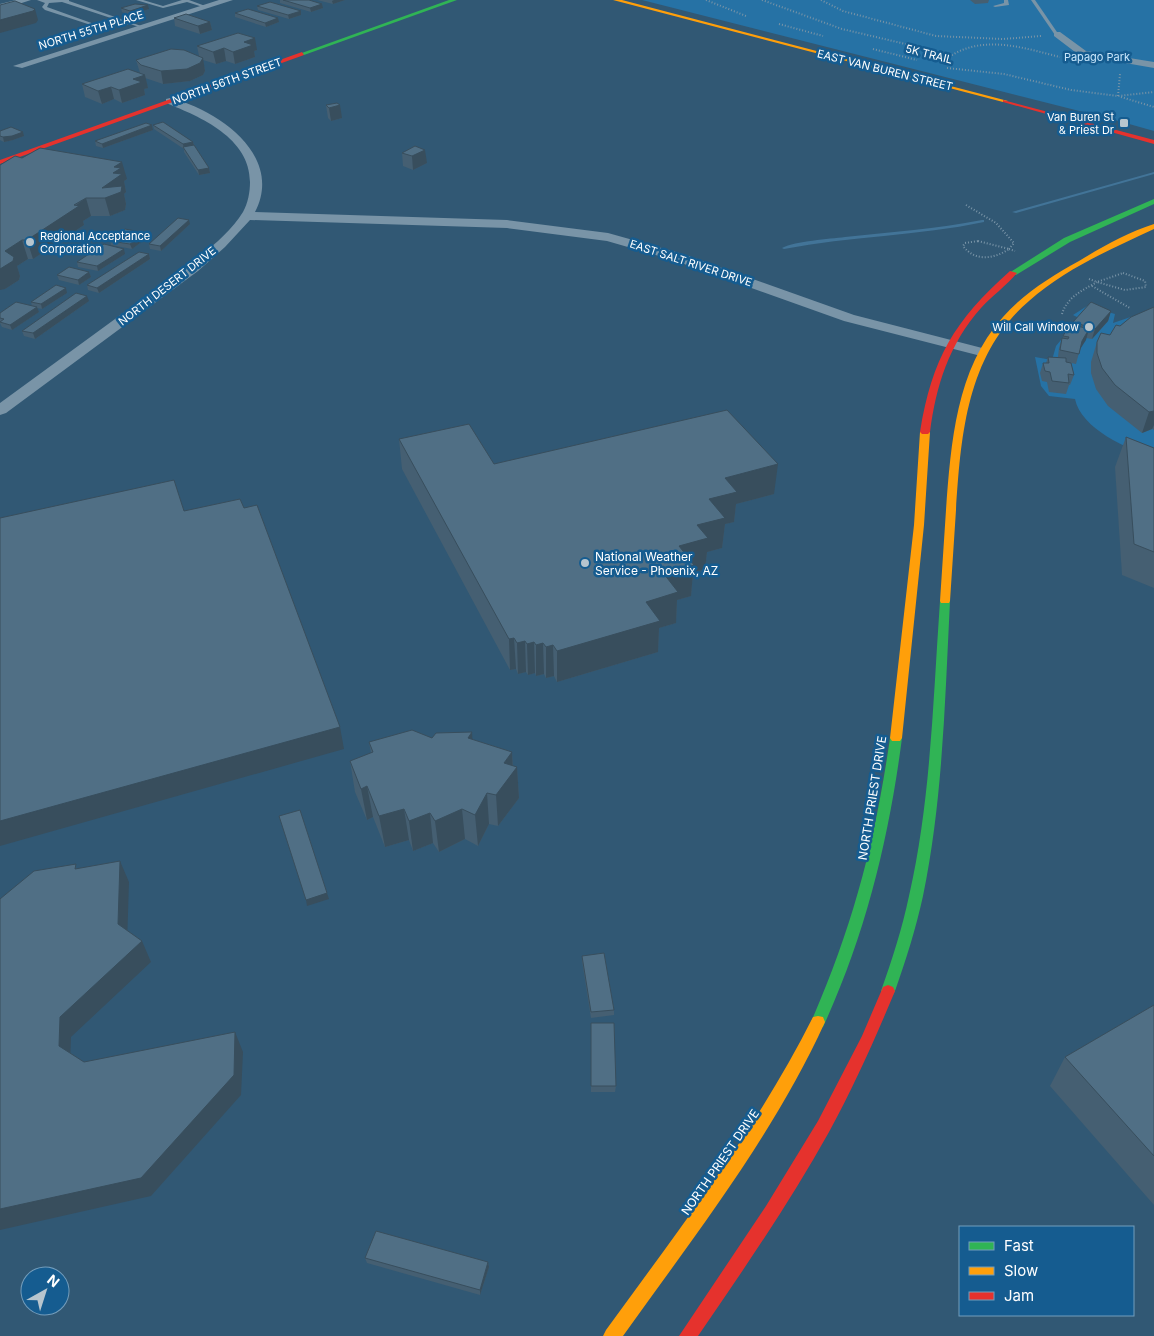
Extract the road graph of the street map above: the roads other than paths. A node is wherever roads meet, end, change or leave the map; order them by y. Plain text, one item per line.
1 (26, 0) edge
2 (39, 0) edge
3 (66, 0) edge
4 (138, 0) edge
5 (228, 0) edge
6 (454, 0) edge
7 (616, 0) edge
8 (1006, 0) edge
9 (1033, 0) edge
10 (185, 1) edge
11 (48, 2) junction
12 (996, 6) dead end
13 (0, 7) edge
14 (206, 7) junction
15 (130, 23) junction
16 (142, 27) junction
17 (1057, 34) joint
18 (1154, 65) edge
19 (18, 66) dead end
20 (170, 101) junction
21 (1154, 142) edge
22 (0, 162) edge
23 (1154, 200) edge
24 (246, 216) junction
25 (1154, 226) edge
26 (949, 344) junction
27 (981, 352) junction
28 (0, 410) edge
29 (612, 1336) edge
30 (688, 1336) edge

1 - 13 street
2 - 11 lane
3 - 11 lane
3 - 15 lane
4 - 10 lane
5 - 14 street, NORTH 55TH PLACE
6 - 20 main road, NORTH 56TH STREET
7 - 21 main road, EAST VAN BUREN STREET
8 - 12 lane
9 - 17 lane
10 - 14 lane
11 - 15 lane
14 - 16 street, NORTH 55TH PLACE
15 - 16 lane
16 - 19 street, NORTH 55TH PLACE
17 - 18 street
20 - 22 main road, NORTH 56TH STREET
20 - 24 street, NORTH DESERT DRIVE
23 - 26 main road, NORTH PRIEST DRIVE
24 - 26 street, EAST SALT RIVER DRIVE
24 - 28 street, NORTH DESERT DRIVE
25 - 27 main road
26 - 27 street, EAST SALT RIVER DRIVE
26 - 29 main road, NORTH PRIEST DRIVE
27 - 30 main road

